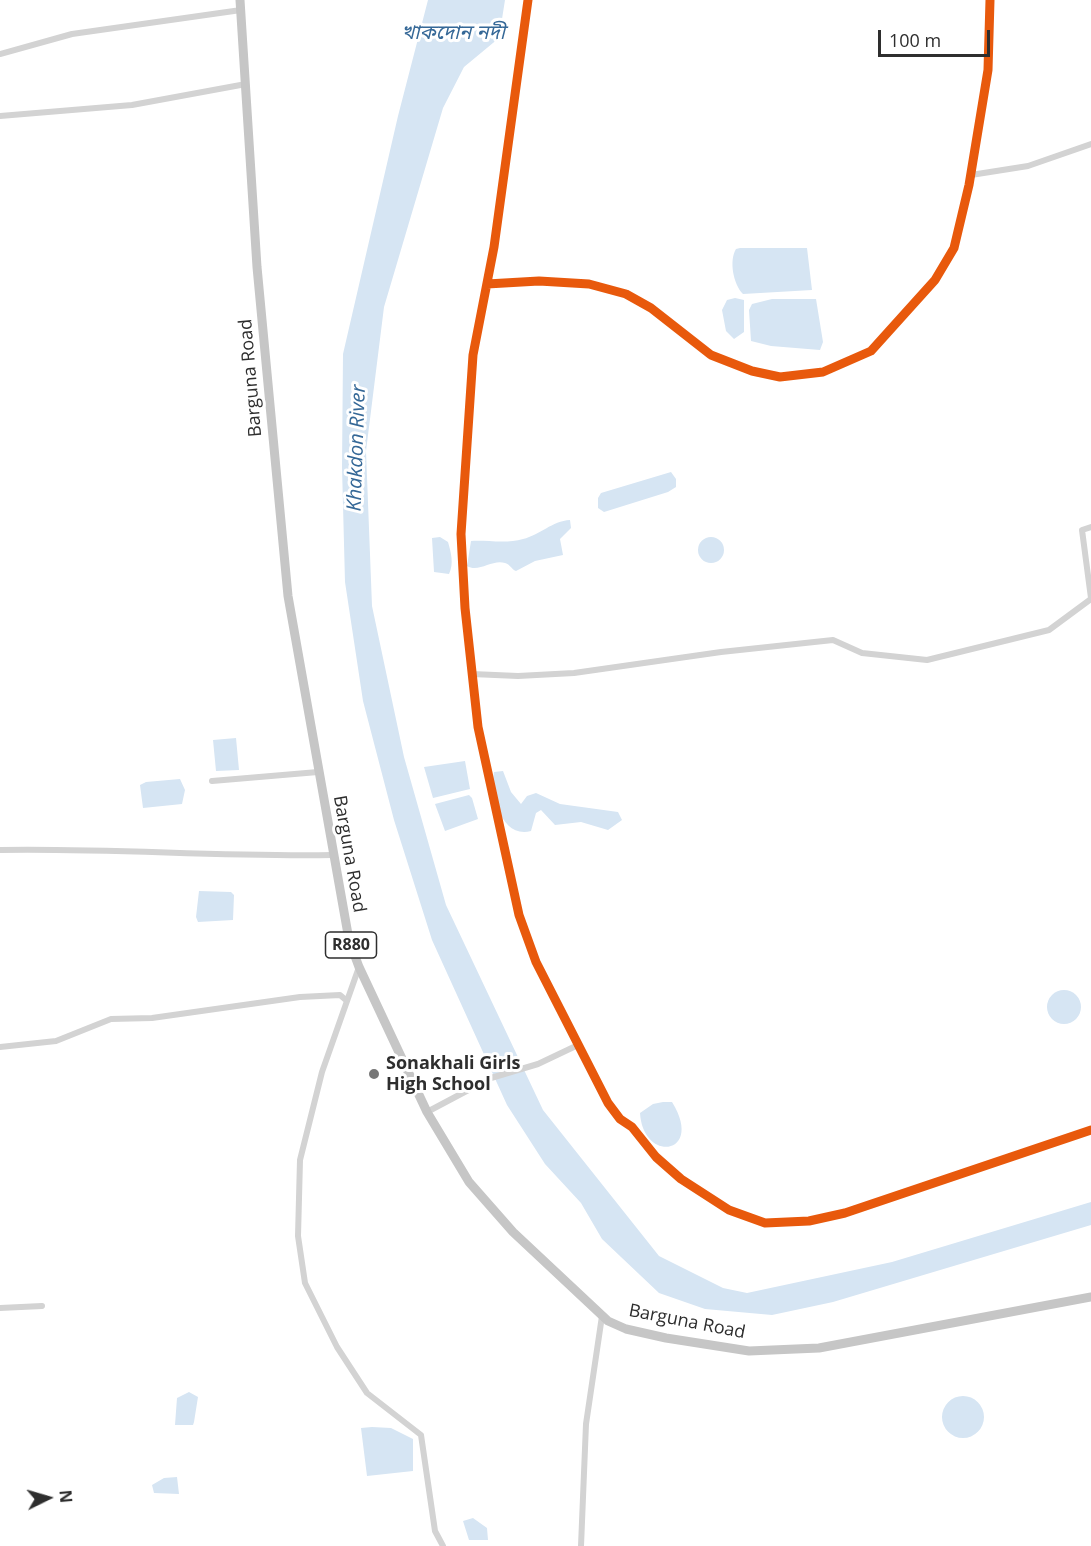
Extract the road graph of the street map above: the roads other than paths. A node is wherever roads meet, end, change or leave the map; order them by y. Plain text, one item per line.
1 (528, 0) edge
2 (990, 0) edge
3 (241, 5) edge
4 (0, 54) edge
5 (246, 84) junction
6 (0, 116) edge
7 (1091, 144) edge
8 (971, 175) junction
9 (487, 284) junction
10 (1091, 527) edge
11 (1091, 598) edge
12 (472, 674) junction
13 (318, 772) junction
14 (212, 782) dead end
15 (0, 850) edge
16 (332, 855) junction
17 (359, 967) junction
18 (347, 1001) junction
19 (578, 1045) junction
20 (0, 1047) edge
21 (427, 1112) junction
22 (1091, 1130) edge
23 (1091, 1297) edge
24 (42, 1306) dead end
25 (0, 1308) edge
26 (602, 1316) junction
27 (443, 1546) edge
28 (581, 1546) edge

1 - 9 street
2 - 8 street
3 - 4 street
3 - 5 main road, Barguna Road / R880
5 - 6 street
5 - 13 main road, Barguna Road / R880
7 - 8 street
8 - 9 street
9 - 12 street
10 - 11 street
11 - 12 street
12 - 19 street
13 - 14 street
13 - 16 main road, Barguna Road / R880
15 - 16 street
16 - 17 main road, Barguna Road / R880
17 - 18 street
17 - 21 main road, Barguna Road / R880
18 - 20 street
18 - 27 street
19 - 21 street
19 - 22 street
21 - 26 main road, Barguna Road / R880
23 - 26 main road, Barguna Road / R880
24 - 25 street
26 - 28 street

